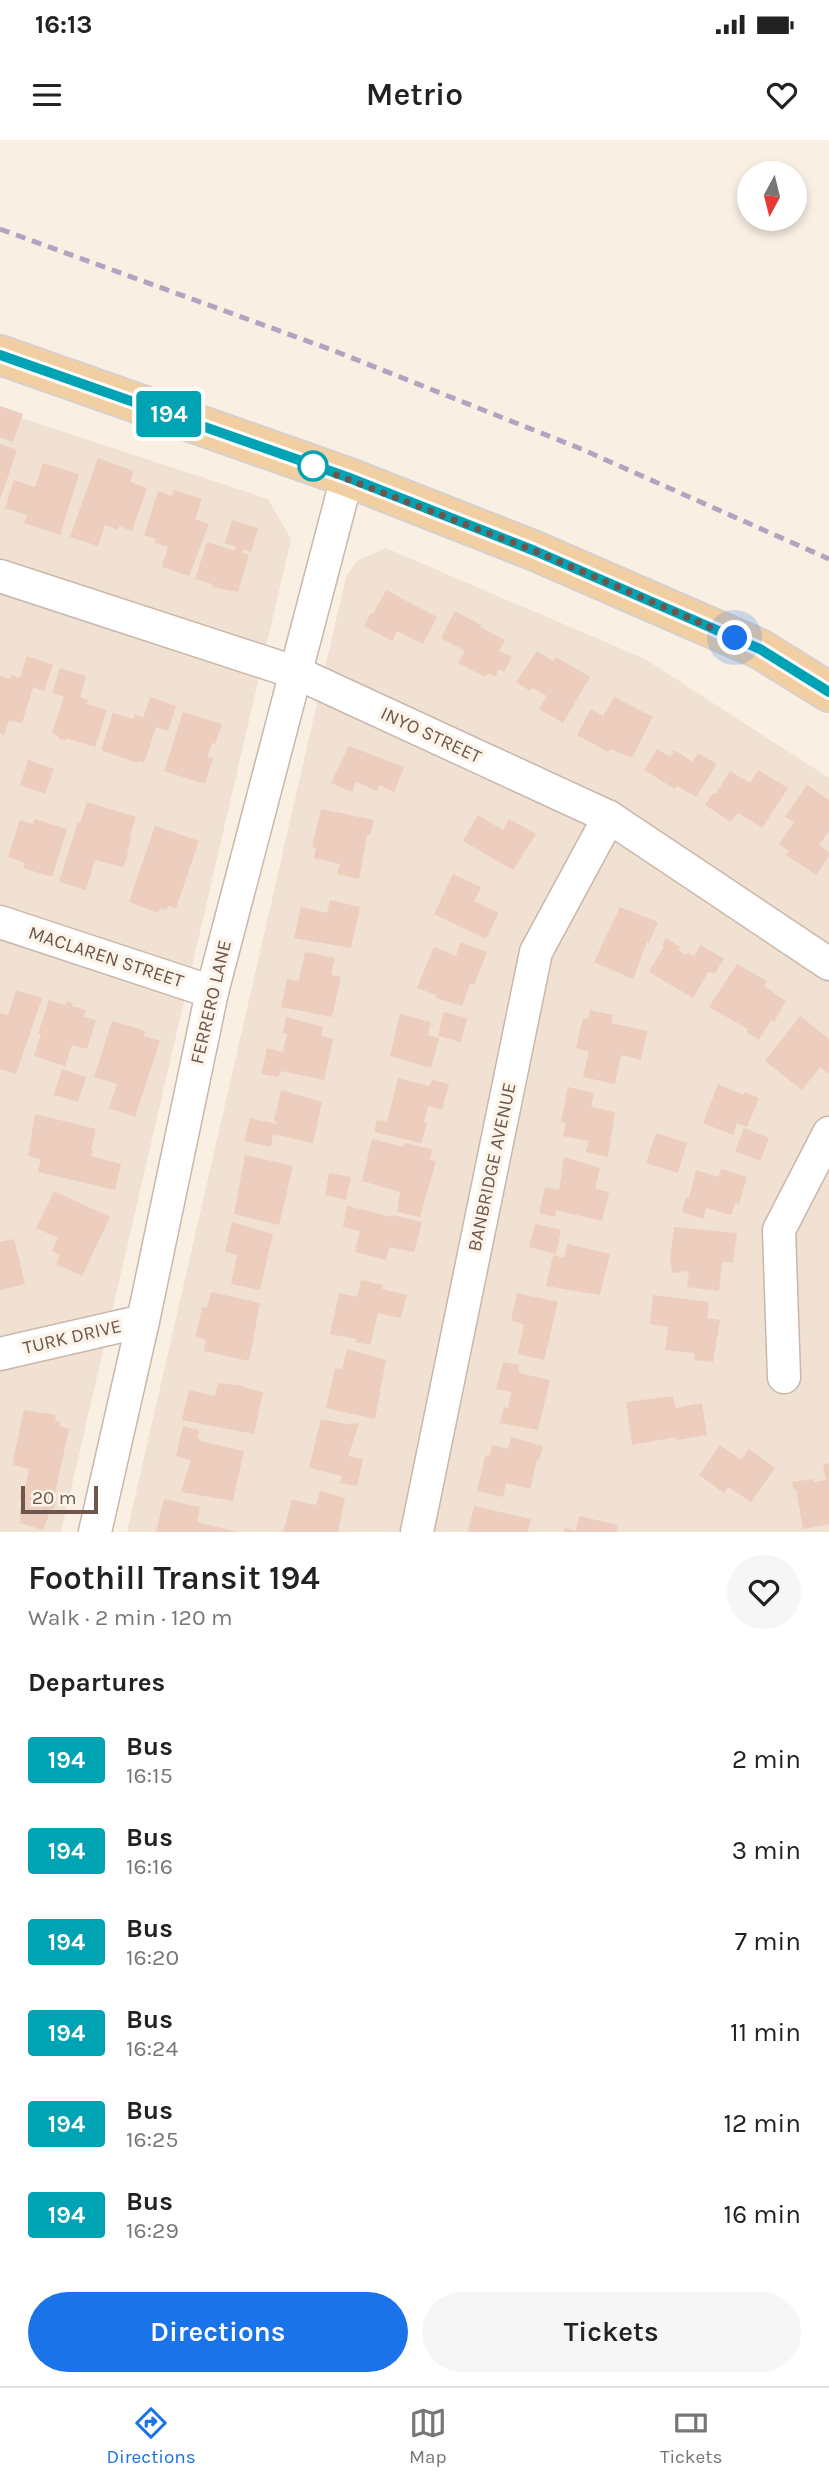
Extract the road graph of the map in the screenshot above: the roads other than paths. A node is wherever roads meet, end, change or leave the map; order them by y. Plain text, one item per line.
1 (0, 355) edge
2 (347, 477) junction
3 (0, 576) edge
4 (297, 673) junction
5 (829, 692) edge
6 (609, 817) junction
7 (0, 922) edge
8 (829, 964) edge
9 (212, 992) junction
10 (829, 1133) edge
11 (143, 1321) junction
12 (0, 1354) edge
13 (784, 1377) dead end
14 (95, 1532) edge
15 (417, 1532) edge

1 - 2 main road
2 - 4 street, FERRERO LANE
2 - 5 main road
3 - 4 street, INYO STREET
4 - 6 street, INYO STREET
4 - 9 street, FERRERO LANE
6 - 8 street, INYO STREET
6 - 15 street, BANBRIDGE AVENUE
7 - 9 street, MACLAREN STREET
9 - 11 street, FERRERO LANE
10 - 13 street
11 - 12 street, TURK DRIVE
11 - 14 street, FERRERO LANE

